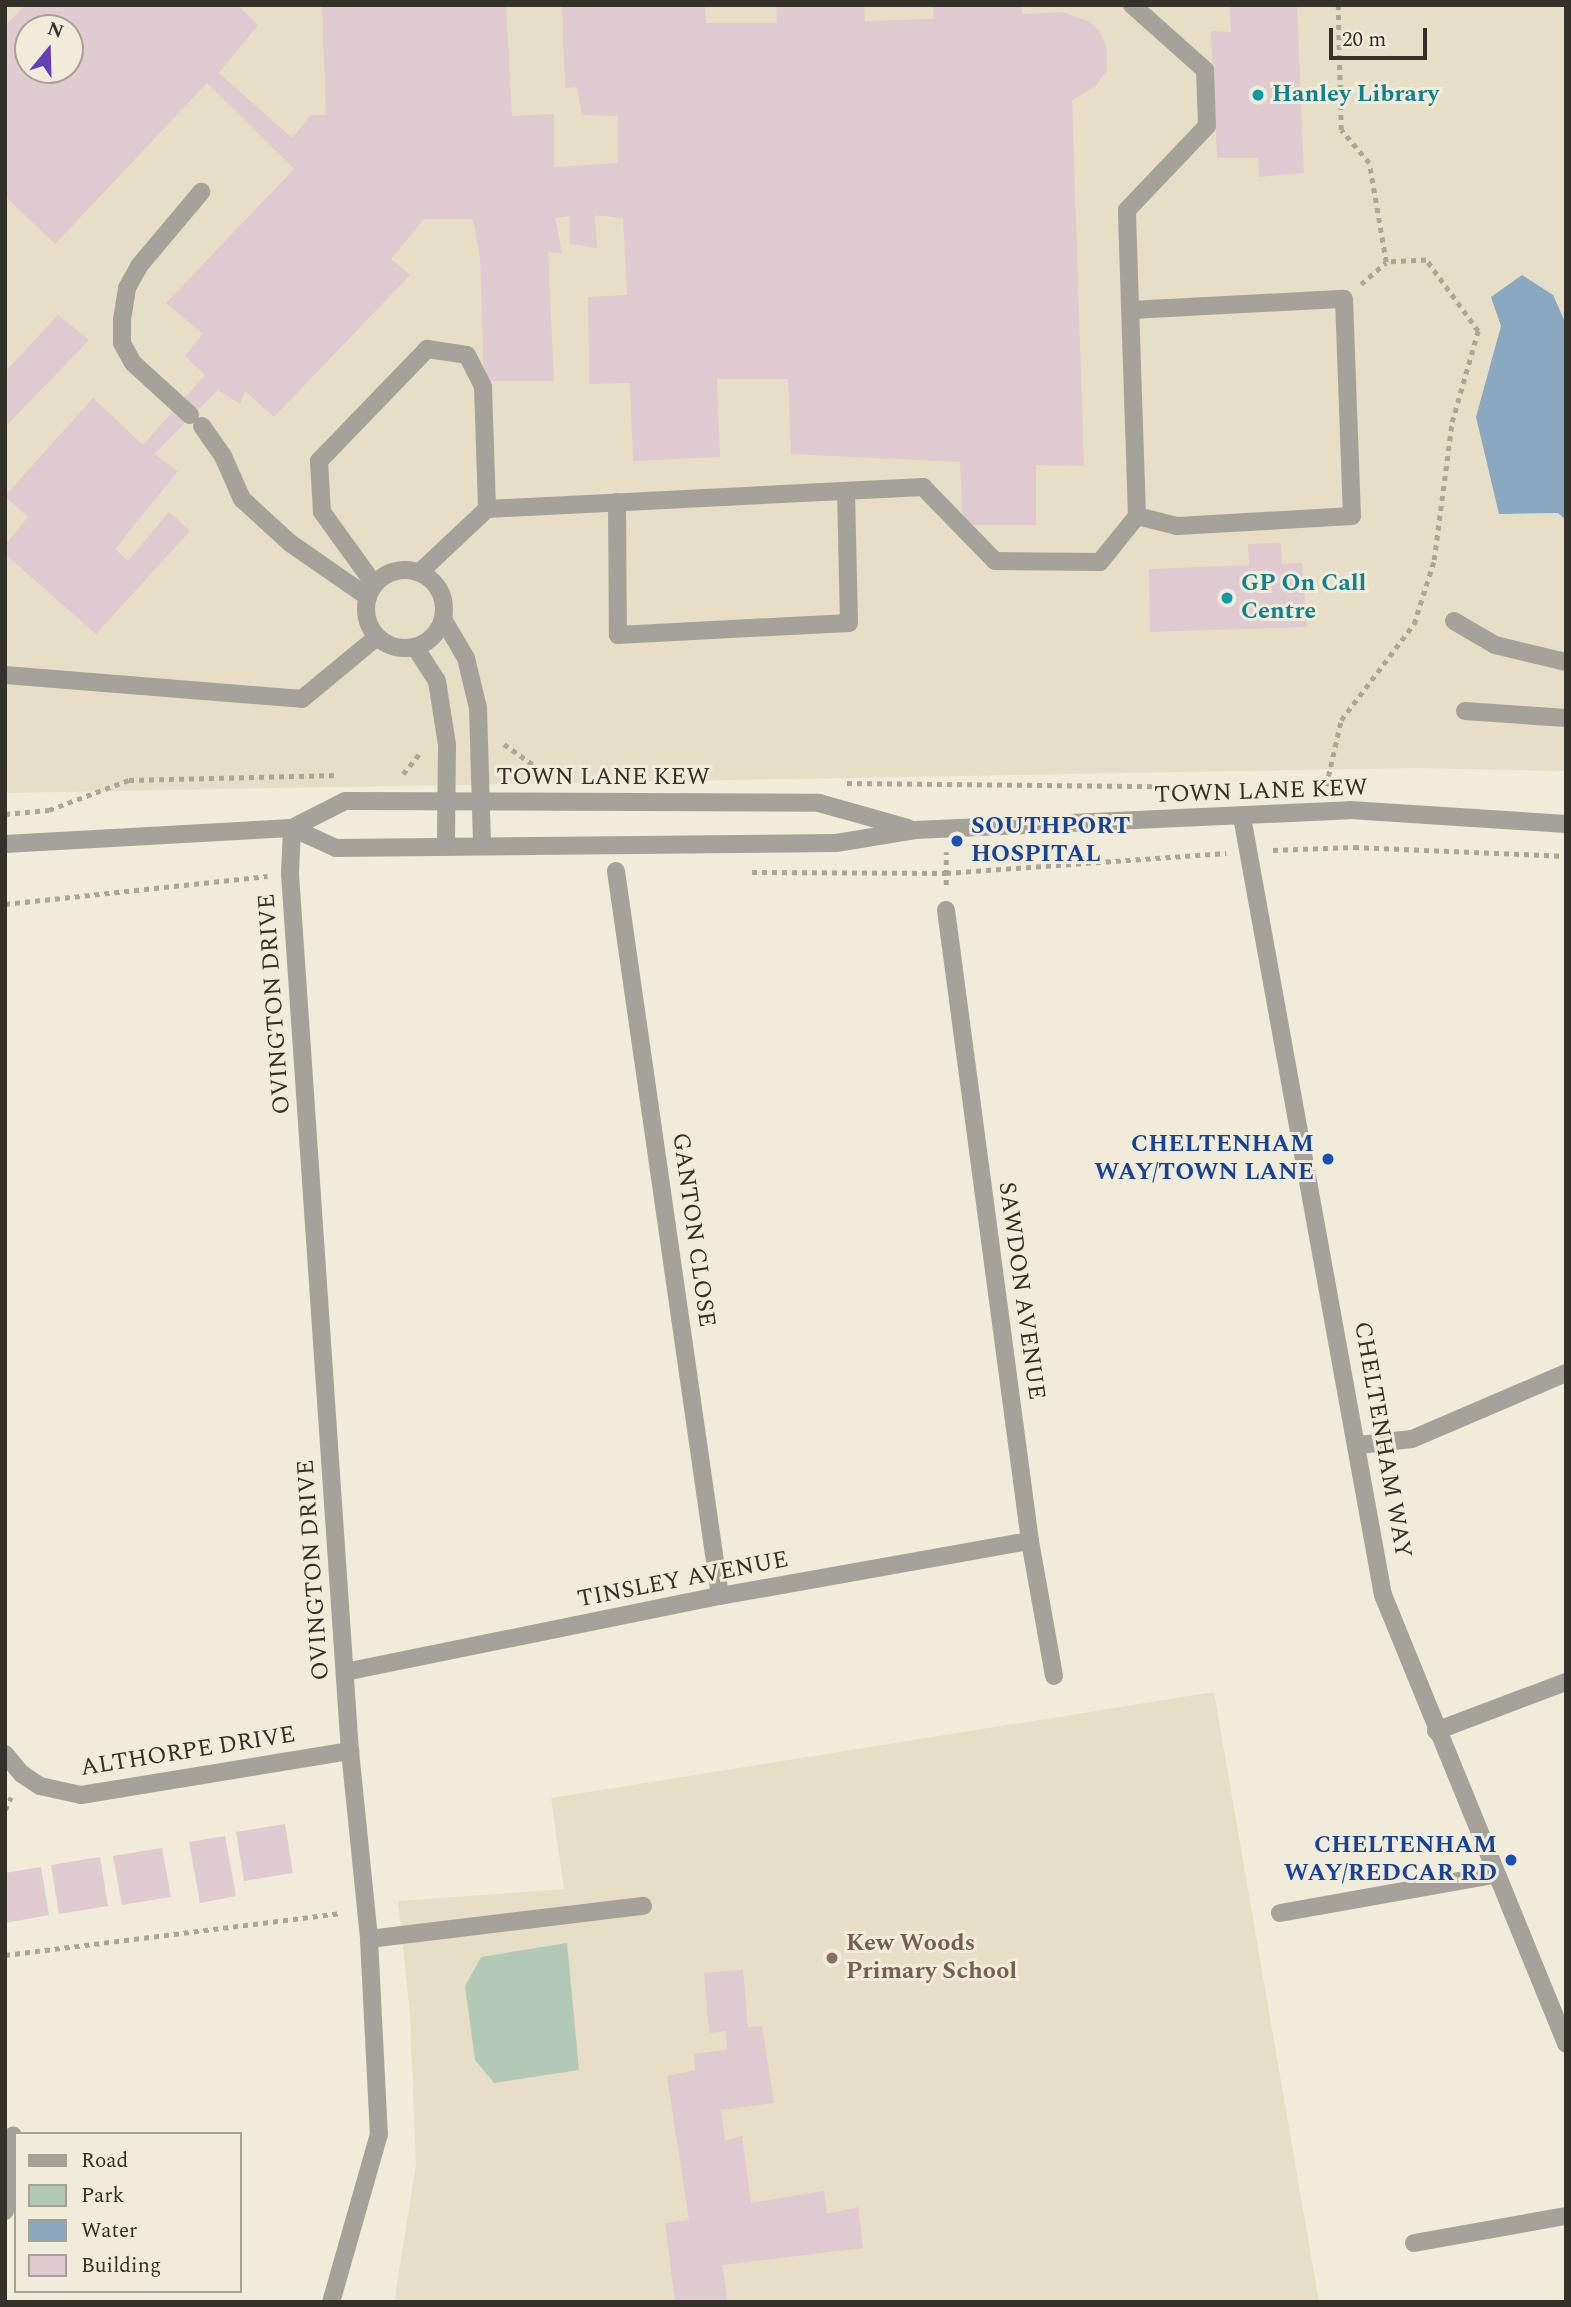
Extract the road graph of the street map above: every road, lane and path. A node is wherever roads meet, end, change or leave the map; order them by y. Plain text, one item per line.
1 (1132, 5) edge
2 (1338, 5) edge
3 (201, 192) dead end
4 (1130, 310) junction
5 (846, 491) junction
6 (617, 502) junction
7 (487, 509) junction
8 (1137, 516) junction
9 (420, 572) junction
10 (371, 590) junction
11 (443, 619) junction
12 (1454, 621) dead end
13 (377, 637) junction
14 (415, 647) junction
15 (1566, 662) edge
16 (5, 676) edge
17 (1465, 711) dead end
18 (1566, 718) edge
19 (1326, 787) dead end
20 (446, 802) junction
21 (481, 802) junction
22 (1242, 817) junction
23 (1566, 824) edge
24 (292, 828) junction
25 (915, 830) junction
26 (946, 830) junction
27 (5, 844) edge
28 (482, 846) junction
29 (446, 848) junction
30 (616, 872) dead end
31 (946, 911) joint
32 (1566, 1374) edge
33 (1359, 1445) junction
34 (1030, 1541) junction
35 (720, 1596) junction
36 (345, 1672) junction
37 (1054, 1676) dead end
38 (1566, 1682) edge
39 (1436, 1731) junction
40 (350, 1751) junction
41 (5, 1754) edge
42 (1494, 1875) junction
43 (643, 1906) dead end
44 (363, 1910) junction
45 (1280, 1913) dead end
46 (369, 1939) junction
47 (5, 1955) edge
48 (1562, 2024) edge
49 (1566, 2044) edge
50 (13, 2134) dead end
51 (5, 2211) edge
52 (1566, 2216) edge
53 (1415, 2243) dead end
54 (331, 2302) edge

1 - 4 street
2 - 19 path
3 - 10 street
4 - 8 street
4 - 8 street
5 - 6 street
5 - 6 street
5 - 8 street
6 - 7 street
7 - 9 street
7 - 10 street
9 - 10 street
9 - 11 street
10 - 13 street
11 - 14 street
11 - 21 street
12 - 15 street
13 - 14 street
13 - 16 street
14 - 20 street
17 - 18 street
20 - 21 street, TOWN LANE KEW
20 - 24 street, TOWN LANE KEW
20 - 29 street
21 - 25 street, TOWN LANE KEW
21 - 28 street
22 - 23 street, TOWN LANE KEW
22 - 26 street, TOWN LANE KEW
22 - 33 street, CHELTENHAM WAY
24 - 27 street, TOWN LANE KEW
24 - 29 street, TOWN LANE KEW
24 - 36 street, OVINGTON DRIVE
25 - 26 street, TOWN LANE KEW
25 - 28 street, TOWN LANE KEW
26 - 31 path
28 - 29 street, TOWN LANE KEW
30 - 35 street, GANTON CLOSE
31 - 34 street, SAWDON AVENUE
32 - 33 street
33 - 39 street, CHELTENHAM WAY
34 - 35 street, TINSLEY AVENUE
34 - 37 street, SAWDON AVENUE
35 - 36 street, TINSLEY AVENUE
36 - 40 street, OVINGTON DRIVE
38 - 39 street
39 - 42 street, CHELTENHAM WAY
40 - 41 street, ALTHORPE DRIVE
40 - 44 street, OVINGTON DRIVE
42 - 45 street
42 - 48 street, CHELTENHAM WAY
43 - 46 street
44 - 46 street, OVINGTON DRIVE
44 - 47 path
46 - 54 street, OVINGTON DRIVE
48 - 49 street, CHELTENHAM WAY
50 - 51 street
52 - 53 street

